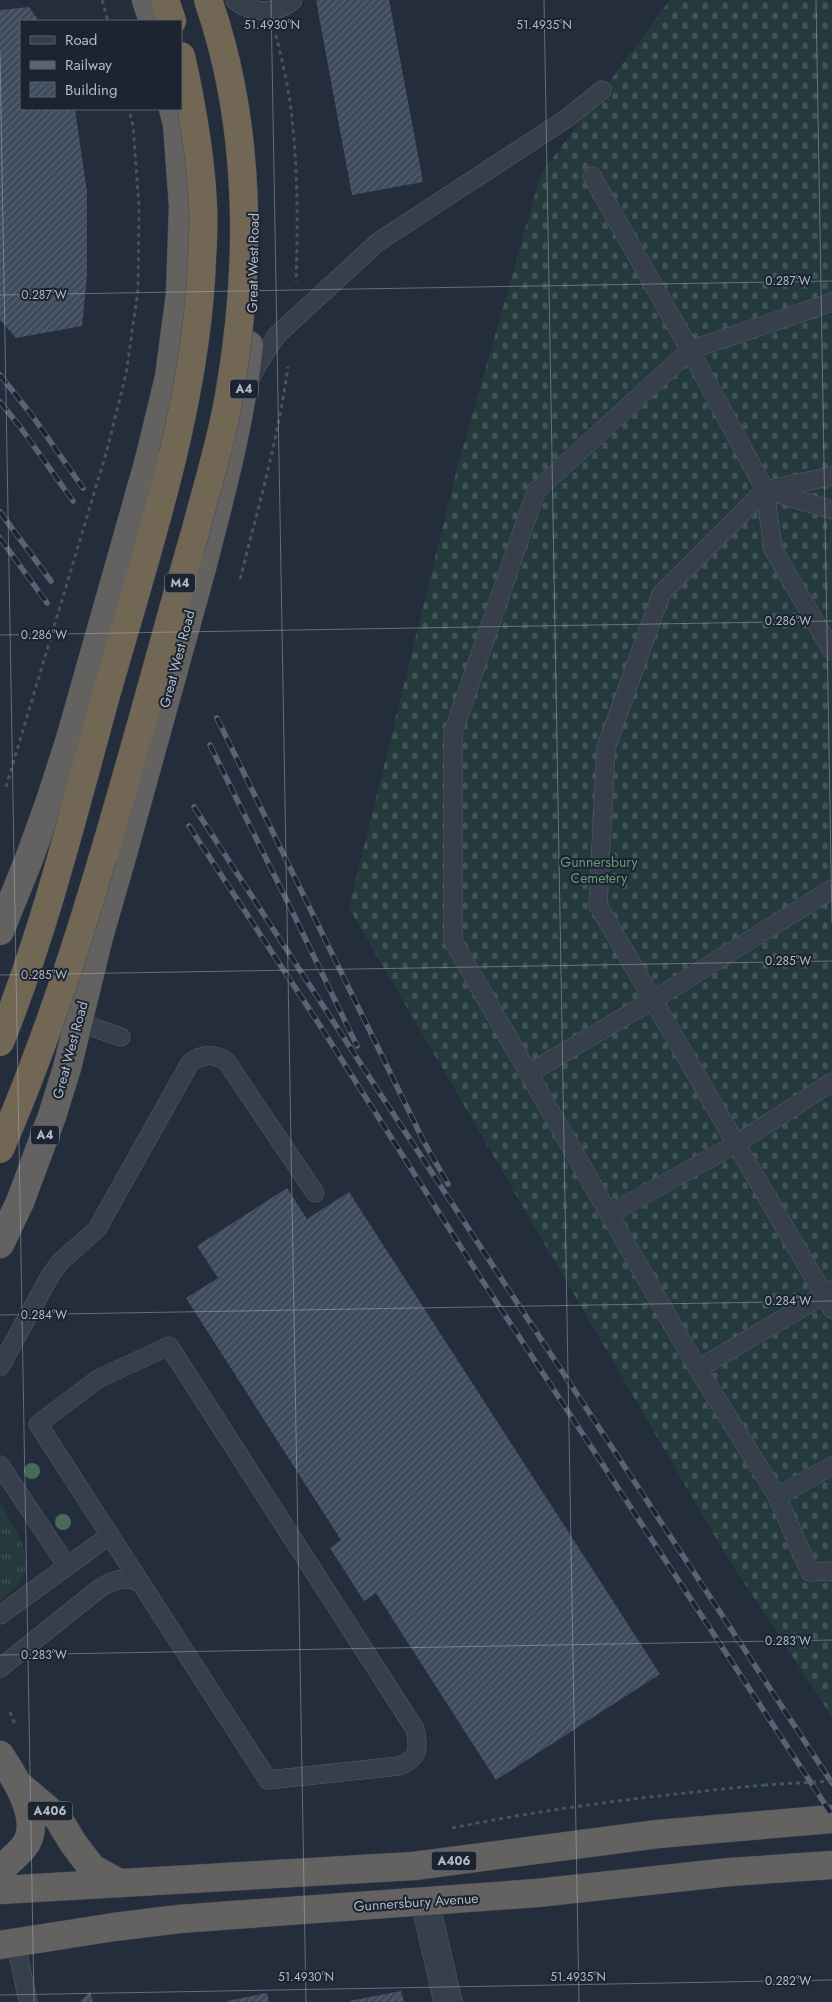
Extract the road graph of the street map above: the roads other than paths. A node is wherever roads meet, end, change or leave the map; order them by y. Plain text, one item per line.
1 (146, 0) edge
2 (165, 0) edge
3 (208, 0) edge
4 (222, 0) edge
5 (234, 0) edge
6 (293, 0) edge
7 (153, 20) edge
8 (172, 20) edge
9 (182, 60) edge
10 (602, 90) dead end
11 (174, 110) edge
12 (592, 176) dead end
13 (832, 302) edge
14 (690, 350) junction
15 (244, 393) junction
16 (832, 476) edge
17 (765, 490) junction
18 (832, 510) edge
19 (832, 651) edge
20 (832, 889) edge
21 (2, 922) edge
22 (652, 1000) junction
23 (78, 1022) junction
24 (121, 1037) dead end
25 (0, 1042) edge
26 (529, 1073) junction
27 (832, 1082) edge
28 (736, 1144) junction
29 (0, 1149) edge
30 (315, 1193) dead end
31 (610, 1214) junction
32 (0, 1244) edge
33 (829, 1298) edge
34 (0, 1368) edge
35 (698, 1368) junction
36 (0, 1465) edge
37 (832, 1466) edge
38 (777, 1496) junction
39 (110, 1535) junction
40 (67, 1566) junction
41 (832, 1571) edge
42 (141, 1582) junction
43 (0, 1615) edge
44 (0, 1668) edge
45 (0, 1755) edge
46 (19, 1785) junction
47 (832, 1819) edge
48 (825, 1866) edge
49 (0, 1870) edge
50 (119, 1883) junction
51 (0, 1890) edge
52 (425, 1902) junction
53 (8, 1944) edge
54 (28, 2002) edge
55 (448, 2002) edge

1 - 7 highway
2 - 8 highway
3 - 29 highway, M4, bridge
4 - 15 highway, Great West Road / A4
5 - 6 lane
9 - 25 highway, bridge
10 - 15 lane
11 - 21 highway, bridge
12 - 14 lane
13 - 14 lane
14 - 17 lane
14 - 26 lane
15 - 23 highway, Great West Road / A4, bridge
16 - 17 lane
17 - 18 lane
17 - 19 lane
17 - 22 lane
20 - 22 lane
22 - 26 lane
22 - 28 lane
23 - 24 lane
23 - 32 highway, Great West Road / A4
26 - 31 lane
27 - 28 lane
28 - 31 lane
28 - 33 lane
30 - 34 lane
31 - 35 lane
33 - 35 lane
35 - 38 lane
36 - 40 lane
37 - 38 lane
38 - 41 lane
39 - 40 lane
39 - 42 lane
39 - 42 lane
40 - 43 lane
42 - 44 lane
45 - 46 highway, A406
46 - 49 highway, A406
46 - 50 highway, A406
47 - 50 highway, A406
48 - 52 highway, Gunnersbury Avenue
50 - 51 highway, A406
52 - 53 highway, Gunnersbury Avenue
52 - 55 street
53 - 54 lane

